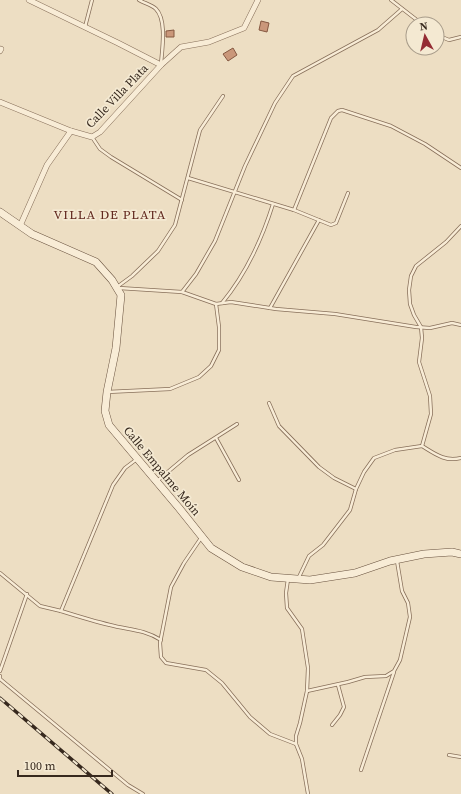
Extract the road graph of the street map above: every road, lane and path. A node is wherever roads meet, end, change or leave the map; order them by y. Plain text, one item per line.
1 (29, 0) edge
2 (92, 0) edge
3 (139, 0) edge
4 (258, 0) edge
5 (391, 0) edge
6 (402, 8) junction
7 (412, 16) edge
8 (85, 28) junction
9 (461, 37) edge
10 (445, 38) edge
11 (161, 65) junction
12 (223, 96) dead end
13 (0, 102) edge
14 (71, 130) junction
15 (92, 138) junction
16 (461, 168) edge
17 (188, 178) junction
18 (235, 192) junction
19 (348, 193) dead end
20 (182, 200) junction
21 (273, 204) junction
22 (294, 210) junction
23 (0, 212) edge
24 (319, 220) junction
25 (20, 226) junction
26 (461, 226) edge
27 (116, 288) junction
28 (182, 292) junction
29 (222, 303) junction
30 (216, 304) junction
31 (270, 308) junction
32 (461, 324) edge
33 (421, 327) junction
34 (107, 392) junction
35 (269, 403) dead end
36 (237, 424) dead end
37 (216, 438) junction
38 (422, 446) junction
39 (137, 458) junction
40 (461, 458) edge
41 (239, 480) dead end
42 (156, 481) junction
43 (356, 489) junction
44 (202, 537) junction
45 (461, 554) edge
46 (397, 560) junction
47 (0, 573) edge
48 (288, 578) junction
49 (298, 579) junction
50 (27, 594) junction
51 (61, 611) junction
52 (161, 640) junction
53 (0, 671) edge
54 (394, 671) junction
55 (0, 676) edge
56 (338, 684) junction
57 (306, 691) junction
58 (332, 725) dead end
59 (296, 744) junction
60 (449, 755) dead end
61 (461, 757) edge
62 (361, 770) dead end
63 (143, 794) edge
64 (308, 794) edge

1 - 8 street
2 - 8 lane
3 - 11 lane
4 - 11 street, Calle Villa Plata
5 - 6 lane
6 - 7 lane
6 - 18 lane
8 - 11 street
9 - 10 lane
11 - 15 street, Calle Villa Plata
12 - 17 lane
13 - 14 street
14 - 15 street, Calle Villa Plata
14 - 25 street, Calle Villa Plata
15 - 20 lane
16 - 22 lane
17 - 18 lane
17 - 20 lane
18 - 21 lane
18 - 28 lane
19 - 24 lane
20 - 27 lane
21 - 22 lane
21 - 29 lane
22 - 24 lane
23 - 25 street, Calle Empalme Moín
24 - 31 lane
25 - 27 street, Calle Empalme Moín
26 - 33 lane
27 - 28 lane
27 - 34 street, Calle Empalme Moín
28 - 30 lane
29 - 30 lane
29 - 31 lane
30 - 34 lane
31 - 33 lane
32 - 33 lane
33 - 38 lane
34 - 39 street, Calle Empalme Moín
35 - 43 lane
36 - 37 lane
37 - 41 lane
37 - 42 lane
38 - 40 lane
38 - 43 lane
39 - 42 street, Calle Empalme Moín
39 - 51 lane
42 - 44 street, Calle Empalme Moín
43 - 49 lane
44 - 48 street, Calle Empalme Moín
44 - 52 lane
45 - 46 street, Calle Empalme Moín
46 - 49 street, Calle Empalme Moín
46 - 54 lane
47 - 50 lane
48 - 49 street, Calle Empalme Moín
48 - 57 lane
50 - 51 lane
50 - 53 lane
51 - 52 lane
52 - 59 lane
54 - 56 lane
54 - 62 lane
55 - 63 lane
56 - 57 lane
56 - 58 lane
57 - 59 lane
59 - 64 lane
60 - 61 lane

